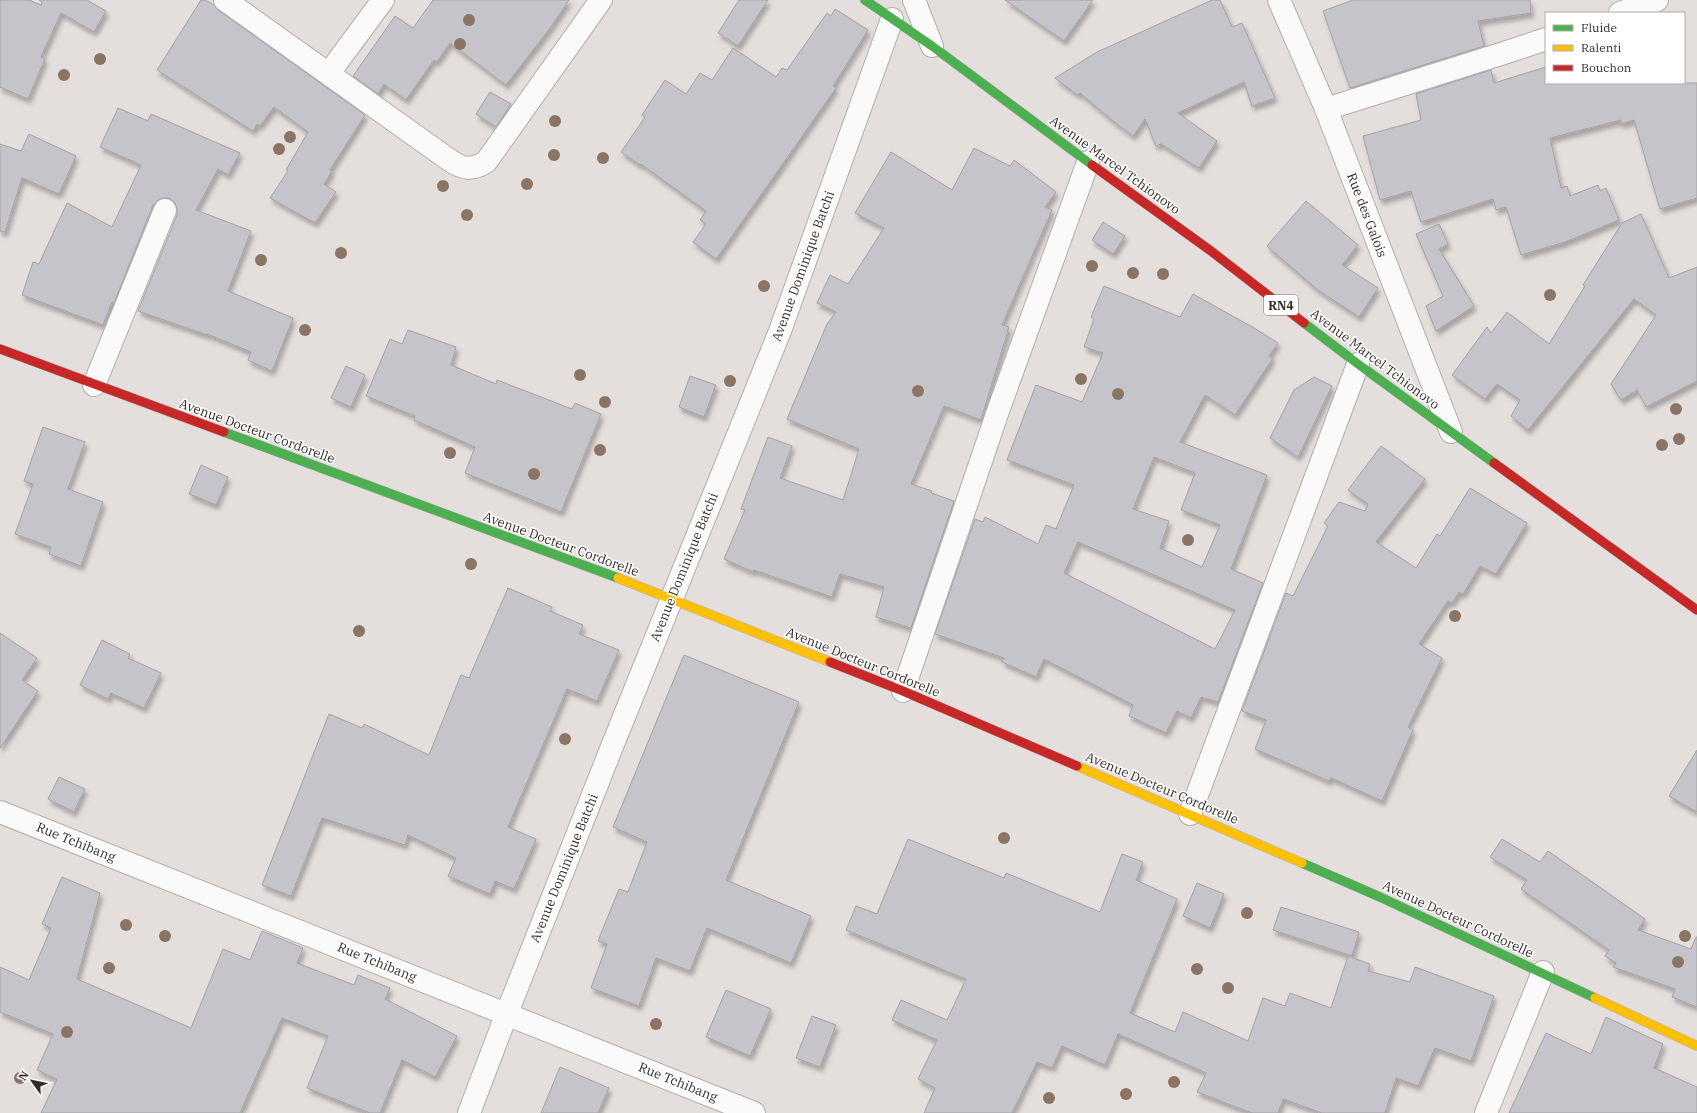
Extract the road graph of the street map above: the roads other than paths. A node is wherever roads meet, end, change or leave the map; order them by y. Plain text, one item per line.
1 (225, 0) edge
2 (383, 0) edge
3 (601, 0) edge
4 (865, 0) edge
5 (914, 0) edge
6 (1279, 0) edge
7 (1657, 0) edge
8 (1623, 12) edge
9 (892, 19) junction
10 (1545, 39) edge
11 (932, 46) junction
12 (329, 73) junction
13 (1326, 109) junction
14 (1088, 162) junction
15 (166, 210) dead end
16 (0, 349) edge
17 (1358, 364) junction
18 (94, 385) junction
19 (1451, 432) junction
20 (671, 598) junction
21 (1697, 610) edge
22 (903, 691) junction
23 (0, 812) edge
24 (1190, 814) junction
25 (1543, 972) junction
26 (507, 1013) junction
27 (1697, 1046) edge
28 (469, 1113) edge
29 (754, 1113) edge
30 (1486, 1113) edge

1 - 12 street
2 - 12 street
3 - 12 street
4 - 9 main road, Avenue Marcel Tchionovo / RN4
5 - 11 street
6 - 13 street, Rue des Galois
7 - 8 street
9 - 11 main road, Avenue Marcel Tchionovo / RN4
9 - 20 street, Avenue Dominique Batchi
10 - 13 street
11 - 14 main road, Avenue Marcel Tchionovo / RN4
13 - 19 street, Rue des Galois
14 - 17 main road, Avenue Marcel Tchionovo / RN4
14 - 22 street
15 - 18 street
16 - 18 main road, Avenue Docteur Cordorelle
17 - 19 main road, Avenue Marcel Tchionovo / RN4
17 - 24 street
18 - 20 main road, Avenue Docteur Cordorelle
19 - 21 main road, Avenue Marcel Tchionovo / RN4
20 - 22 main road, Avenue Docteur Cordorelle
20 - 26 street, Avenue Dominique Batchi
22 - 24 main road, Avenue Docteur Cordorelle
23 - 26 street, Rue Tchibang
24 - 25 main road, Avenue Docteur Cordorelle
25 - 27 main road, Avenue Docteur Cordorelle
25 - 30 street
26 - 28 street, Avenue Dominique Batchi
26 - 29 street, Rue Tchibang

